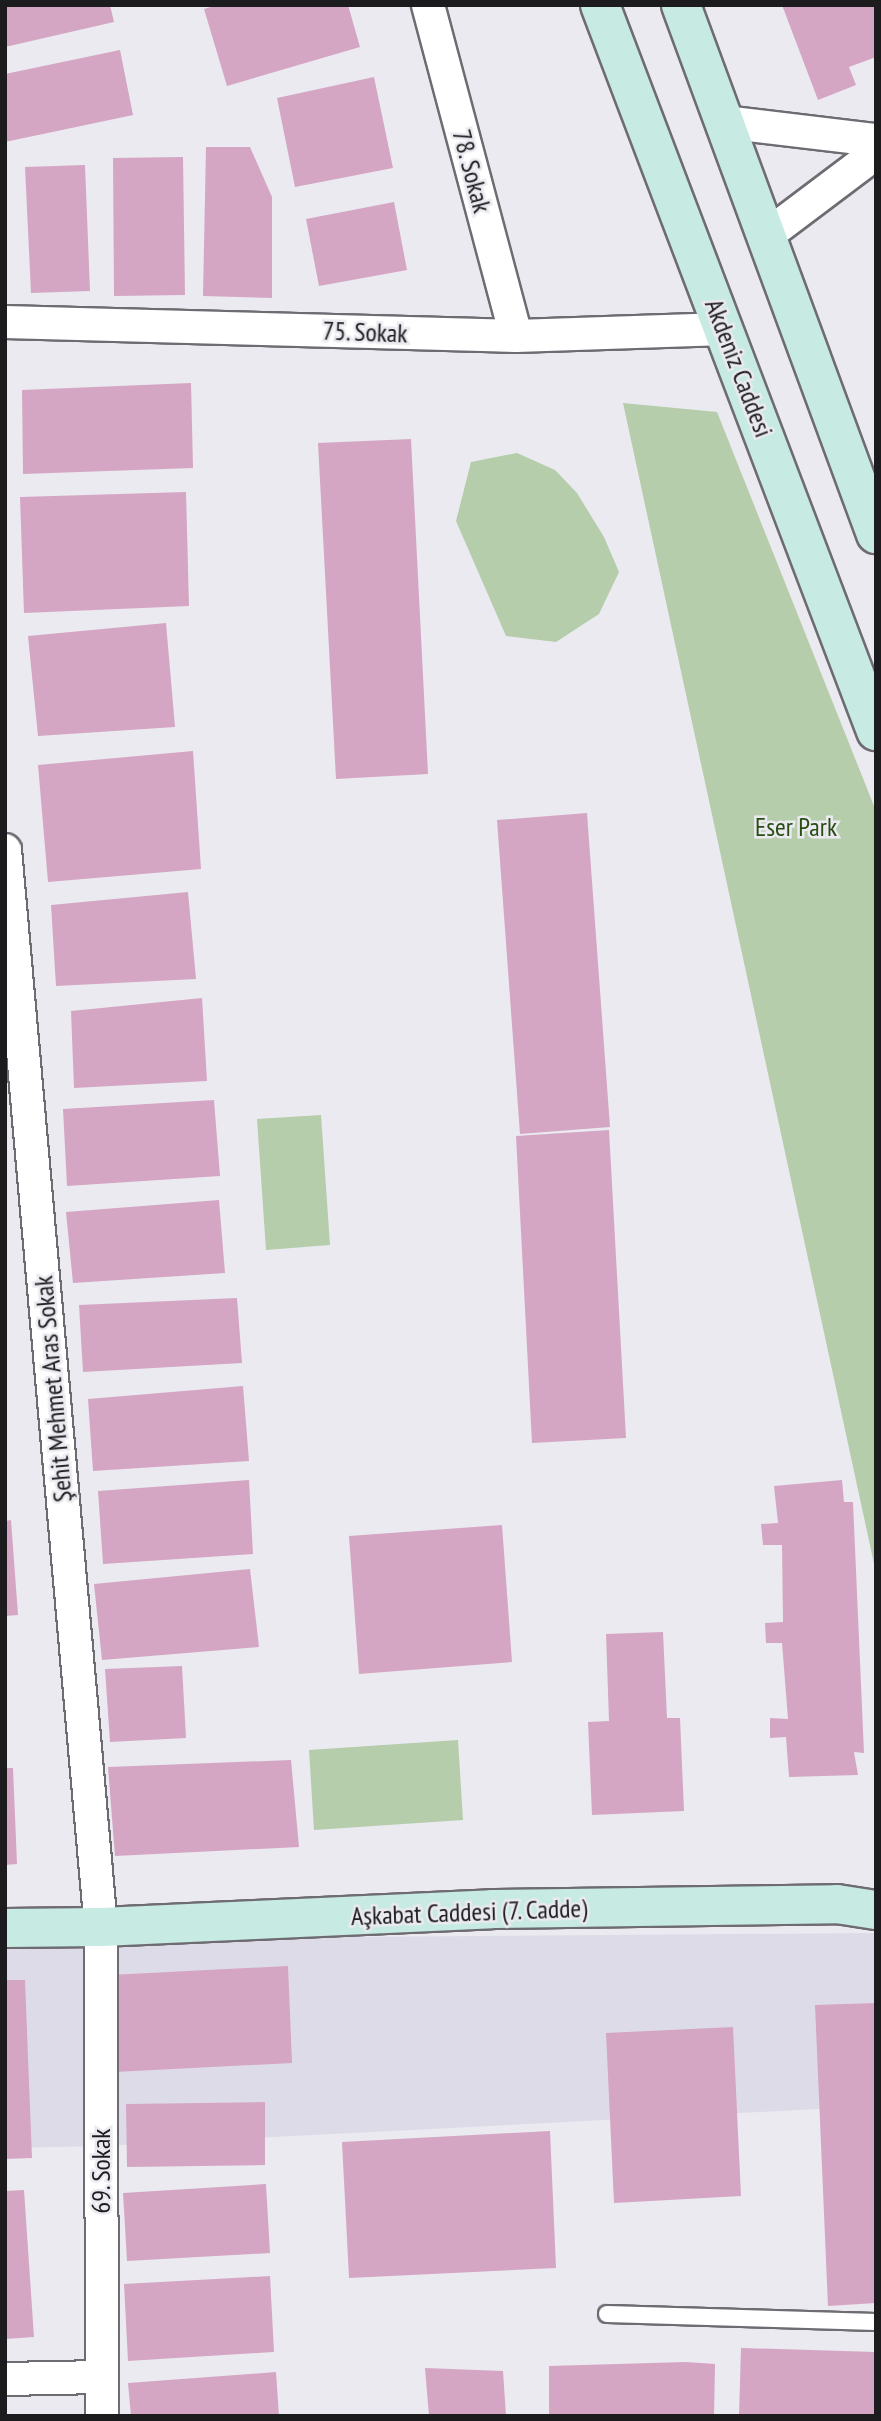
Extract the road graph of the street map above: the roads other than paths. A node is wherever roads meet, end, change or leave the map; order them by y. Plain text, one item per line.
1 (428, 5) edge
2 (600, 5) edge
3 (681, 5) edge
4 (724, 122) junction
5 (876, 140) edge
6 (876, 153) edge
7 (766, 236) junction
8 (5, 322) edge
9 (725, 330) junction
10 (516, 336) junction
11 (876, 534) edge
12 (876, 731) edge
13 (5, 850) edge
14 (876, 1893) edge
15 (836, 1904) junction
16 (876, 1910) edge
17 (102, 1927) junction
18 (5, 1928) edge
19 (607, 2314) dead end
20 (876, 2322) edge
21 (101, 2377) junction
22 (5, 2379) edge
23 (102, 2416) edge

1 - 10 street, 78. Sokak
2 - 9 main road, Akdeniz Caddesi
3 - 4 main road
4 - 5 street
4 - 7 main road
6 - 7 street
7 - 11 main road
8 - 10 street, 75. Sokak
9 - 10 street, 75. Sokak
9 - 12 main road, Akdeniz Caddesi
13 - 17 street, Şehit Mehmet Aras Sokak
14 - 15 main road
15 - 16 main road
15 - 17 main road, Aşkabat Caddesi (7. Cadde)
17 - 18 main road, Aşkabat Caddesi (7. Cadde)
17 - 21 street, 69. Sokak
19 - 20 lane
21 - 22 street
21 - 23 street, 69. Sokak

